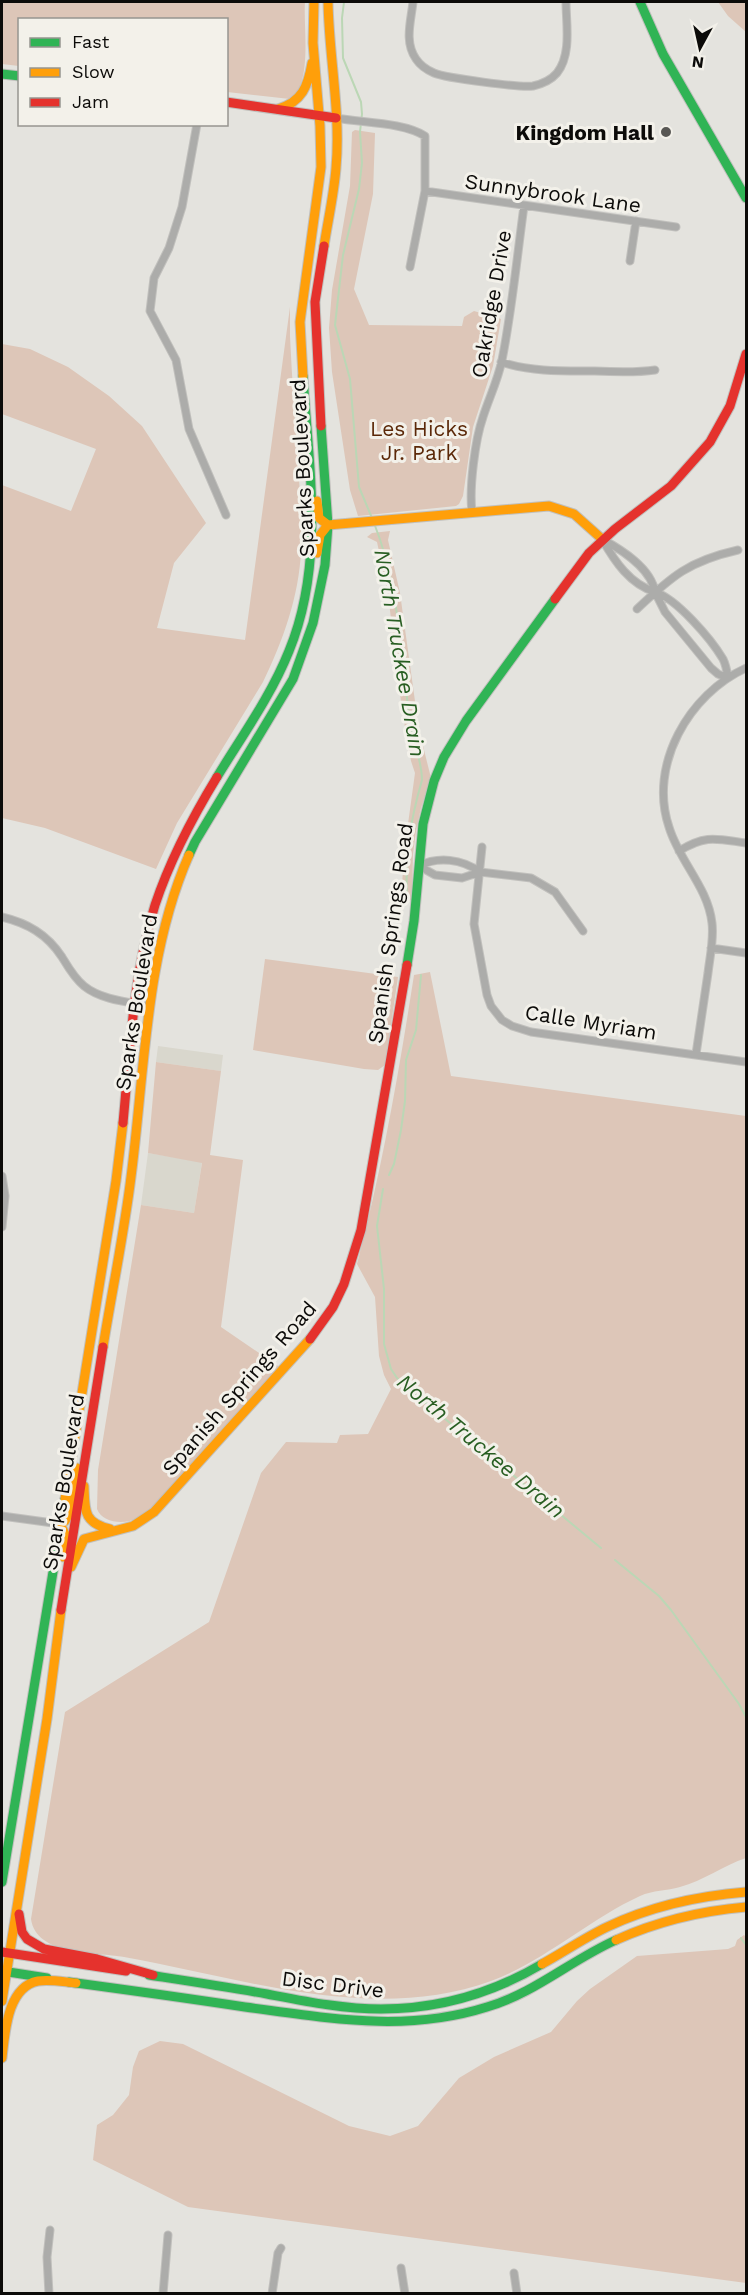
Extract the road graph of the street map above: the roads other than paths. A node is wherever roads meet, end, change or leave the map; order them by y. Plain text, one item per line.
1 (314, 2) edge
2 (328, 2) edge
3 (413, 2) edge
4 (566, 2) edge
5 (639, 2) edge
6 (314, 54) junction
7 (2, 74) edge
8 (18, 76) edge
9 (228, 102) edge
10 (278, 109) junction
11 (321, 116) junction
12 (336, 118) junction
13 (197, 126) edge
14 (425, 191) junction
15 (747, 198) edge
16 (524, 206) junction
17 (636, 221) junction
18 (676, 227) dead end
19 (630, 261) dead end
20 (410, 267) dead end
21 (747, 354) edge
22 (501, 362) junction
23 (655, 370) dead end
24 (303, 383) junction
25 (472, 512) junction
26 (226, 515) dead end
27 (327, 525) junction
28 (602, 539) junction
29 (738, 550) dead end
30 (309, 575) junction
31 (655, 592) junction
32 (637, 609) dead end
33 (747, 668) edge
34 (728, 678) junction
35 (747, 843) edge
36 (482, 847) dead end
37 (679, 851) junction
38 (419, 866) junction
39 (480, 872) junction
40 (2, 917) edge
41 (583, 931) dead end
42 (711, 948) junction
43 (747, 952) edge
44 (135, 1003) junction
45 (150, 1006) junction
46 (696, 1054) junction
47 (747, 1062) edge
48 (2, 1176) edge
49 (2, 1227) edge
50 (98, 1383) junction
51 (84, 1474) junction
52 (2, 1516) edge
53 (60, 1524) junction
54 (118, 1530) junction
55 (65, 1583) junction
56 (53, 1677) junction
57 (10, 1828) junction
58 (2, 1855) edge
59 (2, 1882) edge
60 (747, 1892) edge
61 (18, 1900) junction
62 (747, 1906) edge
63 (5, 1953) edge
64 (4, 1972) edge
65 (153, 1975) junction
66 (76, 1983) junction
67 (2, 2001) edge
68 (2, 2058) edge
69 (50, 2230) dead end
70 (168, 2235) dead end
71 (281, 2248) dead end
72 (401, 2268) dead end
73 (514, 2273) dead end
74 (49, 2294) edge
75 (163, 2294) edge
76 (272, 2294) edge
77 (405, 2294) edge
78 (516, 2294) edge

1 - 6 main road, Sparks Boulevard
2 - 12 main road, Sparks Boulevard
3 - 4 street
5 - 15 main road
6 - 10 main road
6 - 11 main road, Sparks Boulevard
7 - 8 main road
9 - 10 main road
10 - 11 main road
11 - 12 main road
11 - 24 main road, Sparks Boulevard
12 - 14 street
12 - 27 main road, Sparks Boulevard
13 - 26 street
14 - 16 street, Sunnybrook Lane
14 - 20 street
16 - 17 street, Sunnybrook Lane
16 - 22 street, Oakridge Drive
17 - 18 street, Sunnybrook Lane
17 - 19 street
21 - 28 main road, Spanish Springs Road
22 - 23 street
22 - 25 street, Oakridge Drive
24 - 27 main road
24 - 30 main road, Sparks Boulevard
25 - 27 main road
25 - 28 main road
27 - 30 main road
27 - 45 main road, Sparks Boulevard
28 - 31 street
28 - 31 street
28 - 38 main road, Spanish Springs Road
29 - 31 street
30 - 44 main road, Sparks Boulevard
31 - 32 street
31 - 34 street
31 - 34 street
33 - 34 street
34 - 37 street
35 - 37 street
36 - 39 street, Calle Myriam
37 - 42 street
38 - 39 street
38 - 39 street
38 - 54 main road, Spanish Springs Road
39 - 41 street
39 - 46 street, Calle Myriam
40 - 44 street
42 - 43 street
42 - 46 street
44 - 45 street
44 - 53 main road, Sparks Boulevard
45 - 50 main road, Sparks Boulevard
46 - 47 street, Calle Myriam
48 - 49 street
50 - 51 main road, Sparks Boulevard
50 - 53 main road
51 - 54 main road
51 - 55 main road, Sparks Boulevard
52 - 53 street
53 - 56 main road
53 - 57 main road, Sparks Boulevard
54 - 55 main road, Spanish Springs Road
55 - 56 main road, Sparks Boulevard
56 - 61 main road, Sparks Boulevard
57 - 58 main road
57 - 59 main road, Sparks Boulevard
60 - 65 main road, Disc Drive
61 - 63 main road, Sparks Boulevard
61 - 65 main road
62 - 66 main road, Disc Drive
63 - 64 main road, Sparks Boulevard
63 - 65 main road, Disc Drive
64 - 66 main road, Disc Drive
64 - 67 main road, Sparks Boulevard
66 - 68 main road
69 - 74 street
70 - 75 street
71 - 76 street
72 - 77 street
73 - 78 street

